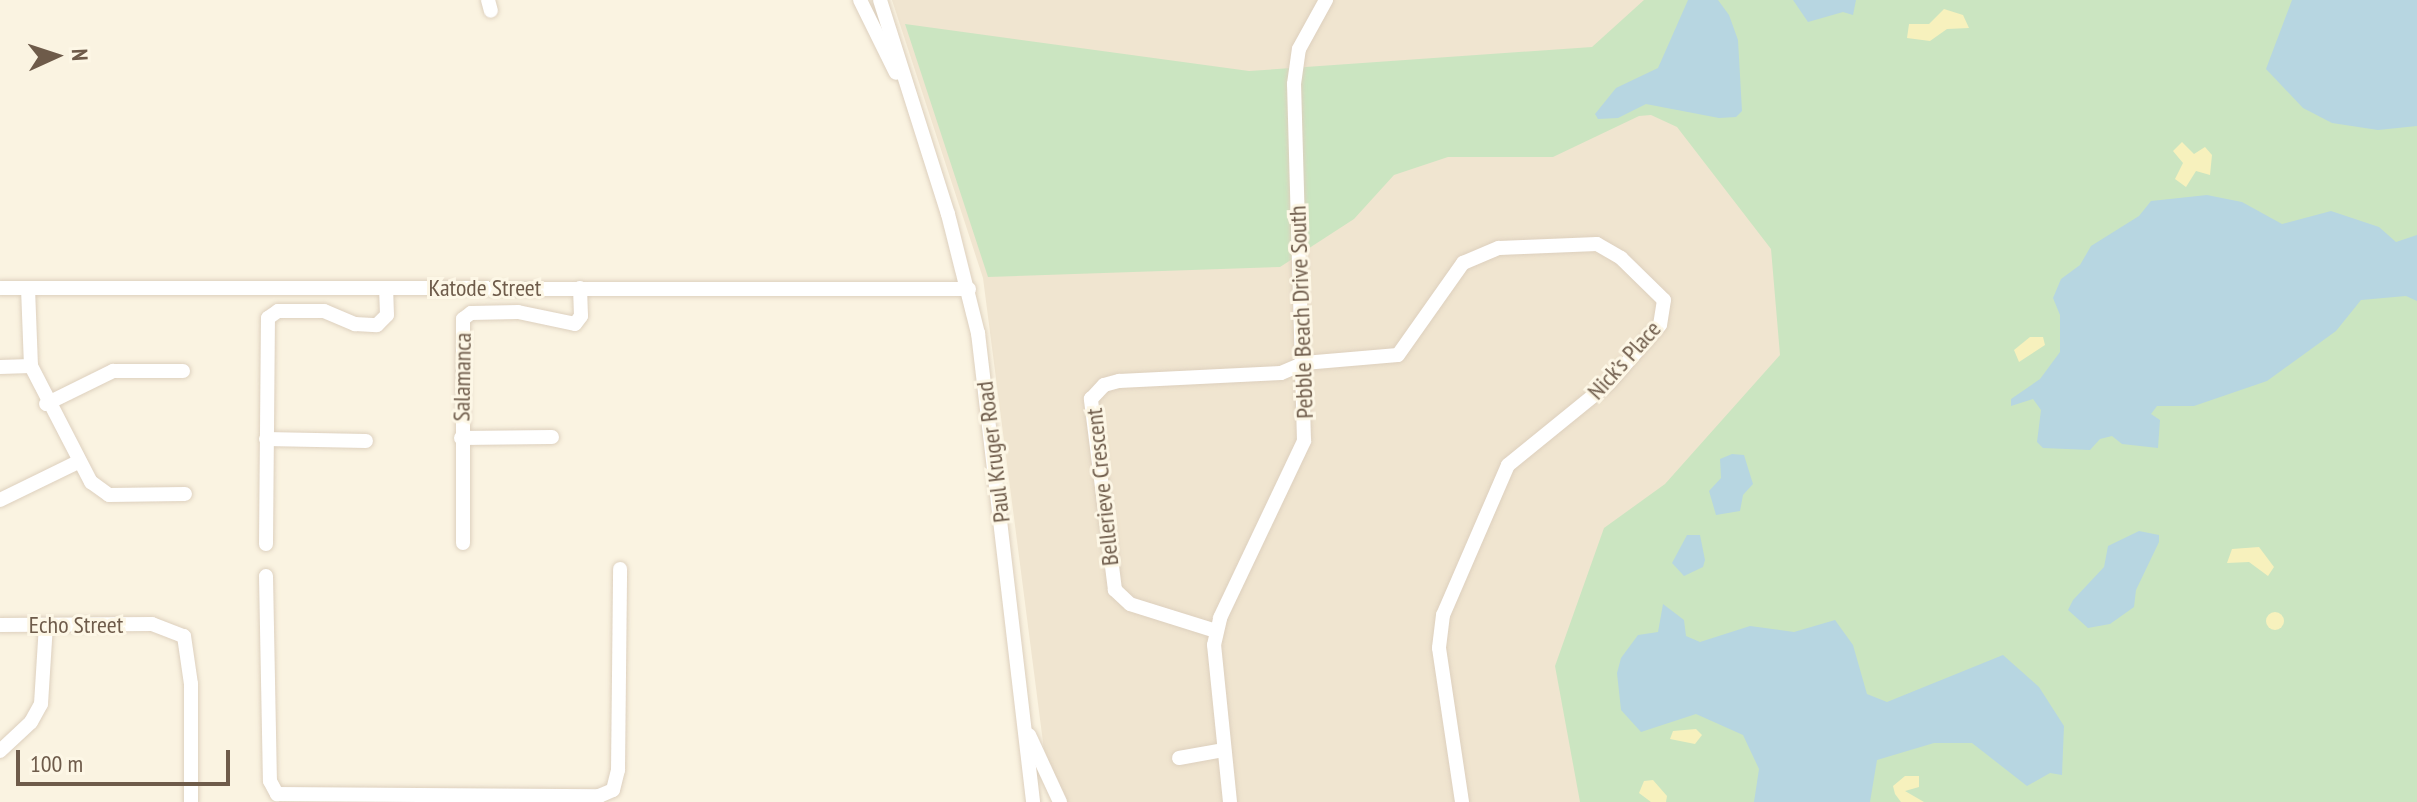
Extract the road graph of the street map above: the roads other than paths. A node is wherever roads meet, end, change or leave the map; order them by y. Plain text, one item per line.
1 (860, 0) edge
2 (880, 0) edge
3 (1326, 0) edge
4 (914, 109) junction
5 (0, 288) edge
6 (28, 288) junction
7 (386, 288) junction
8 (580, 288) junction
9 (969, 289) junction
10 (1304, 363) junction
11 (31, 366) junction
12 (0, 367) edge
13 (183, 371) dead end
14 (46, 404) junction
15 (552, 437) dead end
16 (461, 438) junction
17 (266, 439) junction
18 (366, 441) dead end
19 (78, 462) junction
20 (185, 494) dead end
21 (0, 500) edge
22 (463, 543) dead end
23 (266, 544) dead end
24 (620, 569) dead end
25 (266, 576) dead end
26 (0, 625) edge
27 (46, 625) junction
28 (1216, 631) junction
29 (1026, 731) junction
30 (1224, 750) junction
31 (0, 751) edge
32 (1179, 758) dead end
33 (440, 799) edge
34 (191, 802) edge
35 (1033, 802) edge
36 (1060, 802) edge
37 (1230, 802) edge
38 (1462, 802) edge

1 - 4 street, Paul Kruger Road
2 - 4 street, Paul Kruger Road
3 - 10 street, Pebble Beach Drive South
4 - 9 street, Paul Kruger Road
5 - 6 street, Katode Street
6 - 7 street, Katode Street
6 - 11 street
7 - 8 street, Katode Street
7 - 17 street
8 - 9 street, Katode Street
8 - 16 street, Salamanca
9 - 29 street, Paul Kruger Road
10 - 28 street, Pebble Beach Drive South
10 - 28 street, Bellerieve Crescent
10 - 38 street, Nick’s Place
11 - 12 street
11 - 14 street
13 - 14 street
14 - 19 street
15 - 16 street
16 - 22 street, Salamanca
17 - 18 street
17 - 23 street
19 - 20 street
19 - 21 street
24 - 33 street
25 - 33 street
26 - 27 street, Echo Street
27 - 31 street
27 - 34 street, Echo Street
28 - 30 street, Pebble Beach Drive South
29 - 35 street, Paul Kruger Road
29 - 36 street
30 - 32 street
30 - 37 street, Pebble Beach Drive South

